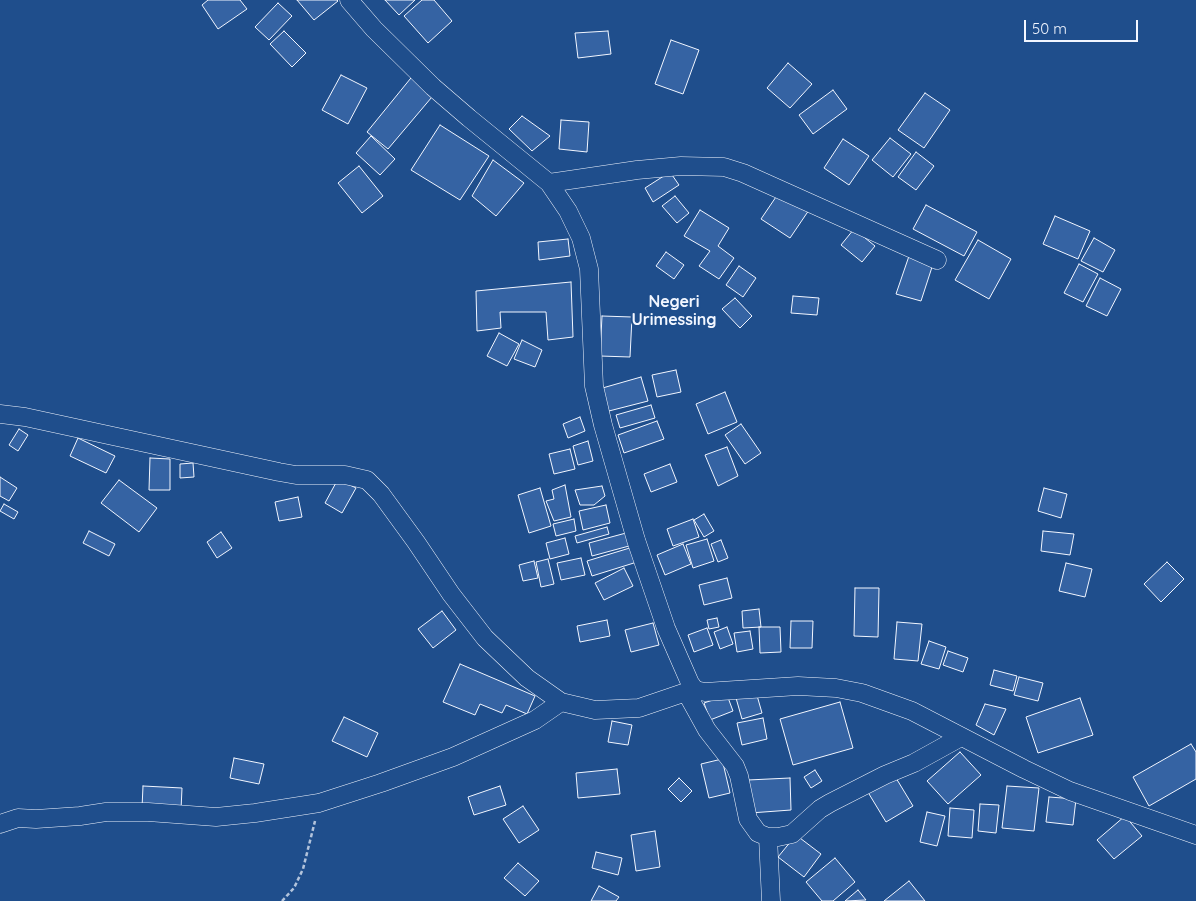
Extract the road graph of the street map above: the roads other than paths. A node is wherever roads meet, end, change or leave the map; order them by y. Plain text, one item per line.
1 (349, 0) edge
2 (549, 183) junction
3 (937, 260) dead end
4 (0, 414) edge
5 (691, 691) junction
6 (561, 702) junction
7 (961, 737) junction
8 (0, 824) edge
9 (1196, 835) edge
10 (768, 837) junction
11 (770, 901) edge

1 - 2 street
2 - 3 street
2 - 5 street
4 - 6 street
5 - 6 street
5 - 7 street
5 - 10 street
6 - 8 street
7 - 9 street
7 - 10 street
10 - 11 street

